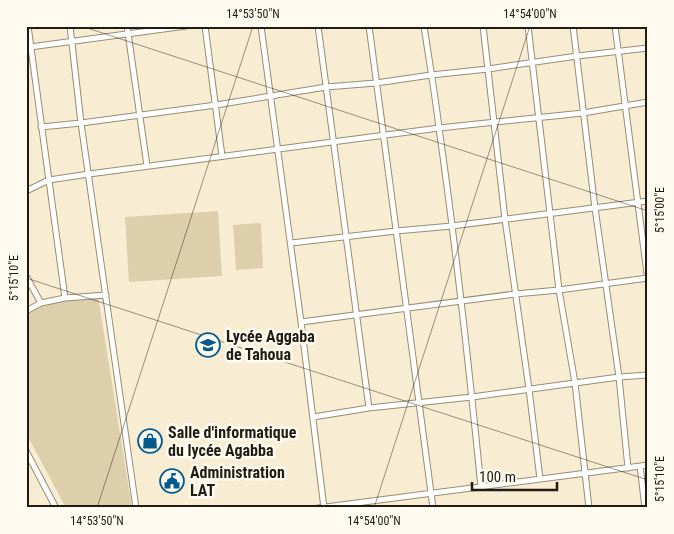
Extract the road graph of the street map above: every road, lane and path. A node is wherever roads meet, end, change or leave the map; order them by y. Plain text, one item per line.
1 (28, 26) edge
2 (70, 26) edge
3 (127, 26) edge
4 (186, 26) edge
5 (205, 26) edge
6 (261, 26) edge
7 (318, 26) edge
8 (368, 26) edge
9 (424, 26) edge
10 (483, 26) edge
11 (528, 26) edge
12 (573, 26) edge
13 (615, 26) edge
14 (128, 34) junction
15 (72, 42) junction
16 (28, 48) edge
17 (648, 48) edge
18 (619, 51) junction
19 (577, 56) junction
20 (533, 63) junction
21 (488, 69) junction
22 (431, 75) junction
23 (376, 83) junction
24 (326, 88) junction
25 (271, 96) junction
26 (648, 102) edge
27 (216, 105) junction
28 (626, 106) junction
29 (583, 113) junction
30 (139, 115) junction
31 (540, 118) junction
32 (494, 122) junction
33 (82, 123) junction
34 (41, 127) junction
35 (439, 128) junction
36 (383, 135) junction
37 (333, 142) junction
38 (278, 149) junction
39 (222, 156) junction
40 (147, 166) junction
41 (89, 174) junction
42 (49, 180) junction
43 (26, 191) edge
44 (648, 201) edge
45 (637, 202) junction
46 (595, 208) junction
47 (551, 213) junction
48 (505, 219) junction
49 (452, 226) junction
50 (396, 230) junction
51 (346, 237) junction
52 (291, 243) junction
53 (26, 276) edge
54 (648, 279) edge
55 (605, 284) junction
56 (560, 290) junction
57 (515, 294) junction
58 (106, 295) junction
59 (65, 298) junction
60 (461, 301) junction
61 (41, 303) junction
62 (406, 308) junction
63 (26, 311) edge
64 (356, 315) junction
65 (301, 322) junction
66 (648, 375) edge
67 (619, 377) junction
68 (575, 382) junction
69 (529, 389) junction
70 (472, 397) junction
71 (418, 403) junction
72 (369, 408) junction
73 (314, 417) junction
74 (26, 451) edge
75 (648, 465) edge
76 (640, 466) junction
77 (628, 468) junction
78 (585, 473) junction
79 (540, 479) junction
80 (481, 487) junction
81 (431, 493) junction
82 (323, 507) edge
83 (56, 508) edge
84 (136, 508) edge
85 (318, 508) edge
86 (433, 508) edge
87 (589, 508) edge
88 (645, 508) edge

1 - 16 street
2 - 15 street
3 - 14 street
4 - 14 street
5 - 27 street
6 - 25 street
7 - 24 street
8 - 23 street
9 - 22 street
10 - 21 street
11 - 20 street
12 - 19 street
13 - 18 street
14 - 15 street
14 - 30 street
15 - 16 street
15 - 33 street
16 - 34 street
17 - 18 street
18 - 19 street
18 - 28 street
19 - 20 street
19 - 29 street
20 - 21 street
20 - 31 street
21 - 22 street
21 - 32 street
22 - 23 street
22 - 35 street
23 - 24 street
23 - 36 street
24 - 25 street
24 - 37 street
25 - 27 street
25 - 38 street
26 - 28 street
27 - 30 street
27 - 39 street
28 - 29 street
28 - 45 street
29 - 31 street
29 - 46 street
30 - 33 street
30 - 40 street
31 - 32 street
31 - 47 street
32 - 35 street
32 - 48 street
33 - 34 street
33 - 41 street
34 - 42 street
35 - 36 street
35 - 49 street
36 - 37 street
36 - 50 street
37 - 38 street
37 - 51 street
38 - 39 street
38 - 52 street
39 - 40 street
40 - 41 street
41 - 42 street
41 - 58 street
42 - 43 street
42 - 59 street
44 - 45 street
45 - 46 street
45 - 54 street
46 - 47 street
46 - 55 street
47 - 48 street
47 - 56 street
48 - 49 street
48 - 57 street
49 - 50 street
49 - 60 street
50 - 51 street
50 - 62 street
51 - 52 street
51 - 64 street
52 - 65 street
53 - 61 street
54 - 55 street
55 - 56 street
55 - 67 street
56 - 57 street
56 - 68 street
57 - 60 street
57 - 69 street
58 - 59 street
58 - 84 street
59 - 61 street
60 - 62 street
60 - 70 street
61 - 63 street
62 - 64 street
62 - 71 street
64 - 65 street
64 - 72 street
65 - 73 street
66 - 67 street
67 - 68 street
67 - 77 street
68 - 69 street
68 - 78 street
69 - 70 street
69 - 79 street
70 - 71 street
70 - 80 street
71 - 72 street
71 - 81 street
72 - 73 street
73 - 82 street
74 - 83 street
75 - 76 street
76 - 77 street
76 - 88 street
77 - 78 street
78 - 79 street
78 - 87 street
79 - 80 street
80 - 81 street
81 - 82 street
81 - 86 street
82 - 85 street

